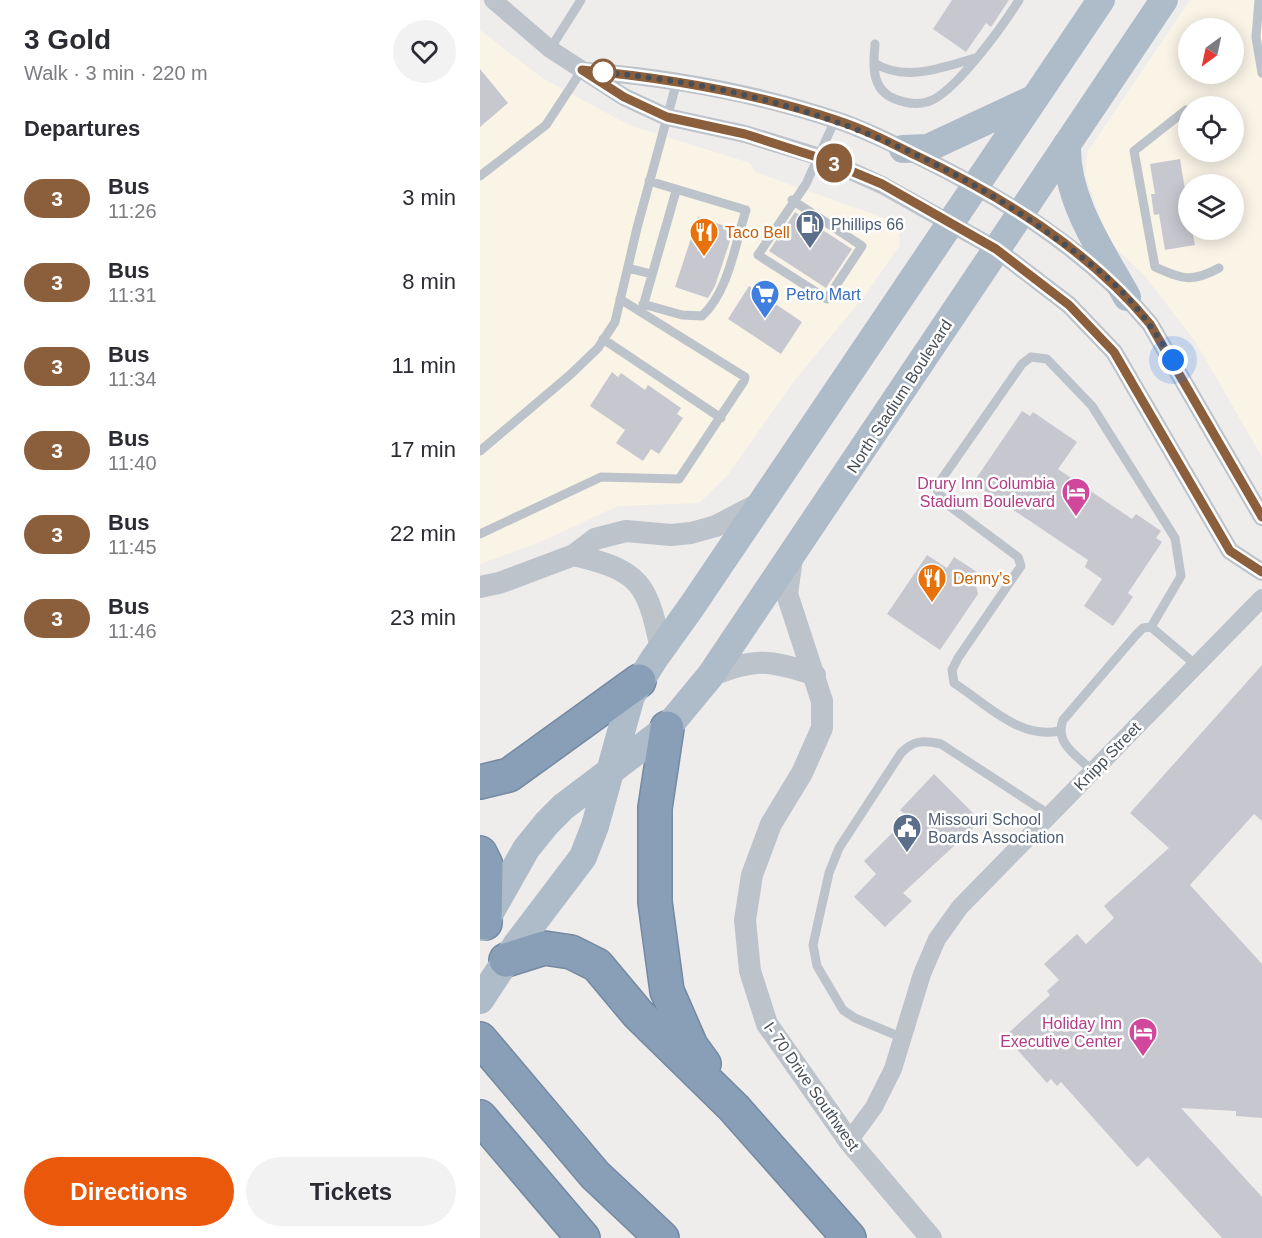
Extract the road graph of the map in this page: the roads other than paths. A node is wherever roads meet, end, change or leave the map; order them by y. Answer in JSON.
{"nodes":[{"id":1,"x":493,"y":0,"type":"edge"},
{"id":2,"x":581,"y":0,"type":"edge"},
{"id":3,"x":1019,"y":0,"type":"edge"},
{"id":4,"x":1101,"y":0,"type":"edge"},
{"id":5,"x":1164,"y":0,"type":"edge"},
{"id":6,"x":1259,"y":0,"type":"edge"},
{"id":7,"x":875,"y":44,"type":"dead end"},
{"id":8,"x":550,"y":49,"type":"junction"},
{"id":9,"x":977,"y":57,"type":"junction"},
{"id":10,"x":874,"y":63,"type":"junction"},
{"id":11,"x":582,"y":70,"type":"junction"},
{"id":12,"x":1262,"y":73,"type":"edge"},
{"id":13,"x":677,"y":81,"type":"junction"},
{"id":14,"x":1035,"y":98,"type":"junction"},
{"id":15,"x":1178,"y":116,"type":"edge"},
{"id":16,"x":667,"y":117,"type":"junction"},
{"id":17,"x":835,"y":120,"type":"junction"},
{"id":18,"x":1067,"y":144,"type":"junction"},
{"id":19,"x":903,"y":149,"type":"junction"},
{"id":20,"x":820,"y":158,"type":"junction"},
{"id":21,"x":480,"y":176,"type":"edge"},
{"id":22,"x":650,"y":181,"type":"junction"},
{"id":23,"x":976,"y":184,"type":"junction"},
{"id":24,"x":675,"y":191,"type":"junction"},
{"id":25,"x":792,"y":200,"type":"junction"},
{"id":26,"x":1020,"y":213,"type":"junction"},
{"id":27,"x":951,"y":221,"type":"junction"},
{"id":28,"x":996,"y":249,"type":"junction"},
{"id":29,"x":628,"y":268,"type":"junction"},
{"id":30,"x":1218,"y":268,"type":"dead end"},
{"id":31,"x":651,"y":274,"type":"junction"},
{"id":32,"x":1127,"y":297,"type":"junction"},
{"id":33,"x":620,"y":299,"type":"junction"},
{"id":34,"x":642,"y":308,"type":"junction"},
{"id":35,"x":603,"y":339,"type":"junction"},
{"id":36,"x":721,"y":418,"type":"junction"},
{"id":37,"x":480,"y":452,"type":"edge"},
{"id":38,"x":762,"y":502,"type":"junction"},
{"id":39,"x":1262,"y":517,"type":"edge"},
{"id":40,"x":480,"y":534,"type":"edge"},
{"id":41,"x":574,"y":555,"type":"junction"},
{"id":42,"x":792,"y":558,"type":"junction"},
{"id":43,"x":1262,"y":572,"type":"edge"},
{"id":44,"x":480,"y":587,"type":"edge"},
{"id":45,"x":1262,"y":598,"type":"edge"},
{"id":46,"x":1151,"y":627,"type":"junction"},
{"id":47,"x":660,"y":649,"type":"junction"},
{"id":48,"x":1196,"y":665,"type":"junction"},
{"id":49,"x":815,"y":675,"type":"junction"},
{"id":50,"x":710,"y":676,"type":"junction"},
{"id":51,"x":639,"y":681,"type":"junction"},
{"id":52,"x":667,"y":728,"type":"junction"},
{"id":53,"x":1059,"y":730,"type":"junction"},
{"id":54,"x":610,"y":771,"type":"junction"},
{"id":55,"x":1093,"y":771,"type":"junction"},
{"id":56,"x":480,"y":782,"type":"edge"},
{"id":57,"x":1050,"y":815,"type":"junction"},
{"id":58,"x":480,"y":853,"type":"edge"},
{"id":59,"x":482,"y":927,"type":"edge"},
{"id":60,"x":503,"y":966,"type":"junction"},
{"id":61,"x":480,"y":1000,"type":"edge"},
{"id":62,"x":903,"y":1038,"type":"junction"},
{"id":63,"x":480,"y":1039,"type":"edge"},
{"id":64,"x":734,"y":1108,"type":"junction"},
{"id":65,"x":480,"y":1117,"type":"edge"},
{"id":66,"x":849,"y":1142,"type":"junction"},
{"id":67,"x":583,"y":1238,"type":"edge"},
{"id":68,"x":662,"y":1238,"type":"edge"},
{"id":69,"x":849,"y":1238,"type":"edge"},
{"id":70,"x":931,"y":1238,"type":"edge"}],
"edges":[{"from":1,"to":8,"type":"street"},
{"from":2,"to":8,"type":"lane"},
{"from":3,"to":9,"type":"lane"},
{"from":4,"to":14,"type":"main road"},
{"from":5,"to":18,"type":"main road","name":"North Stadium Boulevard"},
{"from":6,"to":12,"type":"lane"},
{"from":7,"to":10,"type":"lane"},
{"from":8,"to":11,"type":"street"},
{"from":9,"to":10,"type":"lane"},
{"from":9,"to":10,"type":"lane"},
{"from":11,"to":13,"type":"street"},
{"from":11,"to":16,"type":"street"},
{"from":11,"to":21,"type":"lane"},
{"from":13,"to":16,"type":"lane"},
{"from":13,"to":17,"type":"street"},
{"from":14,"to":19,"type":"main road"},
{"from":14,"to":23,"type":"main road"},
{"from":15,"to":30,"type":"lane"},
{"from":16,"to":20,"type":"street"},
{"from":16,"to":22,"type":"lane"},
{"from":17,"to":19,"type":"street"},
{"from":17,"to":20,"type":"lane"},
{"from":18,"to":26,"type":"main road","name":"North Stadium Boulevard"},
{"from":18,"to":32,"type":"main road"},
{"from":19,"to":23,"type":"street"},
{"from":20,"to":25,"type":"lane"},
{"from":20,"to":27,"type":"street"},
{"from":22,"to":24,"type":"lane"},
{"from":22,"to":29,"type":"lane"},
{"from":23,"to":26,"type":"street"},
{"from":23,"to":27,"type":"main road"},
{"from":24,"to":31,"type":"lane"},
{"from":24,"to":34,"type":"lane"},
{"from":25,"to":25,"type":"lane"},
{"from":26,"to":28,"type":"main road","name":"North Stadium Boulevard"},
{"from":26,"to":32,"type":"street"},
{"from":27,"to":28,"type":"street"},
{"from":27,"to":38,"type":"main road"},
{"from":28,"to":42,"type":"main road","name":"North Stadium Boulevard"},
{"from":28,"to":43,"type":"street"},
{"from":29,"to":31,"type":"lane"},
{"from":29,"to":33,"type":"lane"},
{"from":31,"to":34,"type":"lane"},
{"from":32,"to":39,"type":"street"},
{"from":33,"to":34,"type":"lane"},
{"from":33,"to":35,"type":"lane"},
{"from":34,"to":36,"type":"lane"},
{"from":35,"to":36,"type":"lane"},
{"from":35,"to":37,"type":"lane"},
{"from":36,"to":40,"type":"lane"},
{"from":38,"to":41,"type":"street"},
{"from":38,"to":47,"type":"main road"},
{"from":41,"to":44,"type":"street"},
{"from":41,"to":47,"type":"street"},
{"from":42,"to":49,"type":"street","name":"I- 70 Drive Southwest"},
{"from":42,"to":50,"type":"main road","name":"North Stadium Boulevard"},
{"from":45,"to":48,"type":"street","name":"Knipp Street"},
{"from":46,"to":48,"type":"lane"},
{"from":46,"to":53,"type":"lane"},
{"from":46,"to":53,"type":"lane"},
{"from":47,"to":51,"type":"main road"},
{"from":48,"to":55,"type":"street","name":"Knipp Street"},
{"from":49,"to":50,"type":"street"},
{"from":49,"to":66,"type":"street","name":"I- 70 Drive Southwest"},
{"from":50,"to":52,"type":"main road","name":"North Stadium Boulevard"},
{"from":51,"to":54,"type":"main road"},
{"from":51,"to":56,"type":"highway"},
{"from":52,"to":54,"type":"main road","name":"North Stadium Boulevard"},
{"from":52,"to":64,"type":"highway"},
{"from":53,"to":55,"type":"lane"},
{"from":54,"to":59,"type":"main road","name":"North Stadium Boulevard"},
{"from":54,"to":60,"type":"main road"},
{"from":55,"to":57,"type":"street","name":"Knipp Street"},
{"from":57,"to":62,"type":"street","name":"Knipp Street"},
{"from":57,"to":62,"type":"lane"},
{"from":58,"to":59,"type":"highway"},
{"from":60,"to":61,"type":"main road"},
{"from":60,"to":64,"type":"highway"},
{"from":62,"to":66,"type":"street","name":"Knipp Street"},
{"from":63,"to":68,"type":"highway"},
{"from":64,"to":69,"type":"highway"},
{"from":65,"to":67,"type":"highway"},
{"from":66,"to":70,"type":"street","name":"I- 70 Drive Southwest"}]}
